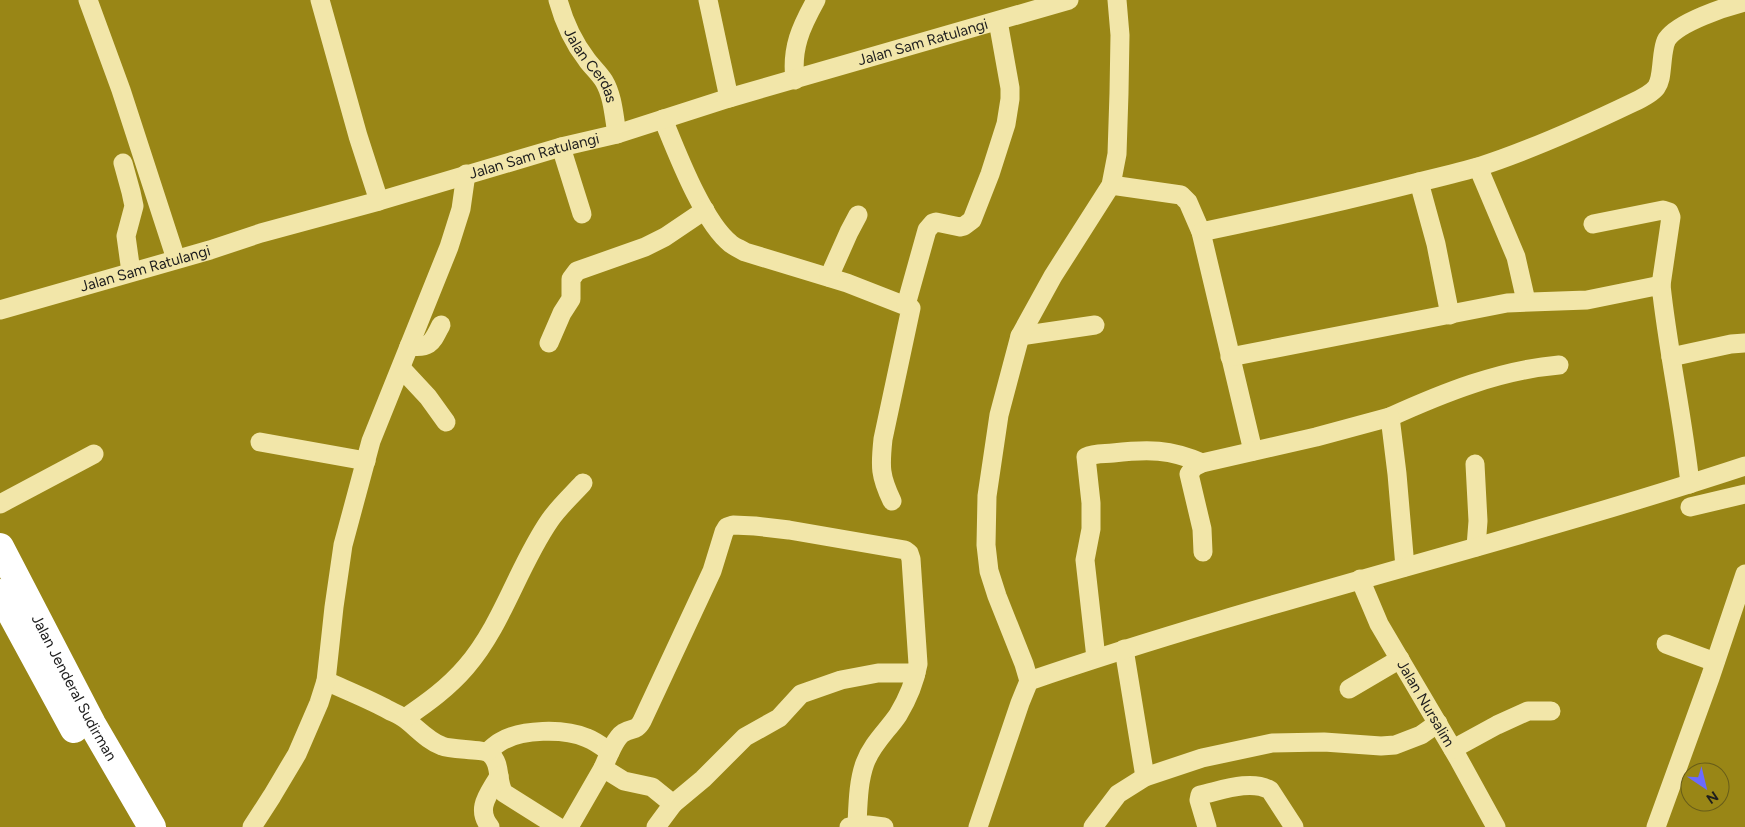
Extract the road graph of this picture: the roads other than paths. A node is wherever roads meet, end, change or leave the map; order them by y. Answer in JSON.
{"nodes":[{"id":1,"x":88,"y":0,"type":"edge"},
{"id":2,"x":320,"y":0,"type":"edge"},
{"id":3,"x":558,"y":0,"type":"edge"},
{"id":4,"x":708,"y":0,"type":"edge"},
{"id":5,"x":816,"y":0,"type":"edge"},
{"id":6,"x":1069,"y":0,"type":"edge"},
{"id":7,"x":1117,"y":0,"type":"edge"},
{"id":8,"x":1745,"y":2,"type":"edge"},
{"id":9,"x":998,"y":21,"type":"junction"},
{"id":10,"x":796,"y":80,"type":"junction"},
{"id":11,"x":729,"y":98,"type":"junction"},
{"id":12,"x":663,"y":119,"type":"junction"},
{"id":13,"x":617,"y":134,"type":"junction"},
{"id":14,"x":561,"y":146,"type":"junction"},
{"id":15,"x":123,"y":163,"type":"dead end"},
{"id":16,"x":1478,"y":167,"type":"junction"},
{"id":17,"x":466,"y":174,"type":"junction"},
{"id":18,"x":1419,"y":182,"type":"junction"},
{"id":19,"x":1111,"y":185,"type":"junction"},
{"id":20,"x":379,"y":201,"type":"junction"},
{"id":21,"x":705,"y":210,"type":"junction"},
{"id":22,"x":582,"y":214,"type":"dead end"},
{"id":23,"x":858,"y":215,"type":"dead end"},
{"id":24,"x":1594,"y":224,"type":"dead end"},
{"id":25,"x":1201,"y":232,"type":"junction"},
{"id":26,"x":176,"y":259,"type":"junction"},
{"id":27,"x":131,"y":272,"type":"junction"},
{"id":28,"x":838,"y":280,"type":"junction"},
{"id":29,"x":1661,"y":285,"type":"junction"},
{"id":30,"x":1526,"y":302,"type":"junction"},
{"id":31,"x":906,"y":306,"type":"junction"},
{"id":32,"x":0,"y":310,"type":"edge"},
{"id":33,"x":1450,"y":315,"type":"junction"},
{"id":34,"x":441,"y":325,"type":"dead end"},
{"id":35,"x":1095,"y":326,"type":"dead end"},
{"id":36,"x":1020,"y":336,"type":"junction"},
{"id":37,"x":548,"y":343,"type":"dead end"},
{"id":38,"x":1745,"y":343,"type":"edge"},
{"id":39,"x":409,"y":346,"type":"junction"},
{"id":40,"x":1230,"y":357,"type":"junction"},
{"id":41,"x":1671,"y":358,"type":"junction"},
{"id":42,"x":1559,"y":365,"type":"dead end"},
{"id":43,"x":400,"y":368,"type":"junction"},
{"id":44,"x":1390,"y":417,"type":"junction"},
{"id":45,"x":446,"y":422,"type":"dead end"},
{"id":46,"x":260,"y":442,"type":"dead end"},
{"id":47,"x":1253,"y":452,"type":"junction"},
{"id":48,"x":94,"y":454,"type":"dead end"},
{"id":49,"x":366,"y":460,"type":"junction"},
{"id":50,"x":1202,"y":463,"type":"junction"},
{"id":51,"x":1475,"y":464,"type":"dead end"},
{"id":52,"x":1745,"y":466,"type":"edge"},
{"id":53,"x":584,"y":483,"type":"dead end"},
{"id":54,"x":1690,"y":484,"type":"junction"},
{"id":55,"x":1745,"y":494,"type":"edge"},
{"id":56,"x":892,"y":501,"type":"dead end"},
{"id":57,"x":0,"y":504,"type":"edge"},
{"id":58,"x":1690,"y":507,"type":"dead end"},
{"id":59,"x":0,"y":547,"type":"edge"},
{"id":60,"x":1476,"y":547,"type":"junction"},
{"id":61,"x":1203,"y":552,"type":"dead end"},
{"id":62,"x":1405,"y":567,"type":"junction"},
{"id":63,"x":1745,"y":574,"type":"edge"},
{"id":64,"x":1360,"y":579,"type":"junction"},
{"id":65,"x":0,"y":593,"type":"edge"},
{"id":66,"x":1666,"y":644,"type":"dead end"},
{"id":67,"x":1124,"y":649,"type":"junction"},
{"id":68,"x":43,"y":652,"type":"junction"},
{"id":69,"x":1096,"y":658,"type":"junction"},
{"id":70,"x":1400,"y":659,"type":"junction"},
{"id":71,"x":1715,"y":662,"type":"junction"},
{"id":72,"x":916,"y":673,"type":"junction"},
{"id":73,"x":326,"y":681,"type":"junction"},
{"id":74,"x":1029,"y":681,"type":"junction"},
{"id":75,"x":1349,"y":689,"type":"dead end"},
{"id":76,"x":1551,"y":711,"type":"dead end"},
{"id":77,"x":404,"y":718,"type":"junction"},
{"id":78,"x":1438,"y":723,"type":"junction"},
{"id":79,"x":1453,"y":749,"type":"junction"},
{"id":80,"x":487,"y":752,"type":"junction"},
{"id":81,"x":607,"y":760,"type":"junction"},
{"id":82,"x":499,"y":776,"type":"junction"},
{"id":83,"x":1145,"y":777,"type":"junction"},
{"id":84,"x":672,"y":804,"type":"junction"},
{"id":85,"x":593,"y":806,"type":"dead end"},
{"id":86,"x":853,"y":826,"type":"edge"},
{"id":87,"x":132,"y":827,"type":"edge"},
{"id":88,"x":152,"y":827,"type":"edge"},
{"id":89,"x":252,"y":827,"type":"edge"},
{"id":90,"x":490,"y":827,"type":"edge"},
{"id":91,"x":558,"y":827,"type":"edge"},
{"id":92,"x":568,"y":827,"type":"edge"},
{"id":93,"x":580,"y":827,"type":"edge"},
{"id":94,"x":656,"y":827,"type":"edge"},
{"id":95,"x":884,"y":827,"type":"edge"},
{"id":96,"x":978,"y":827,"type":"edge"},
{"id":97,"x":1093,"y":827,"type":"edge"},
{"id":98,"x":1207,"y":827,"type":"edge"},
{"id":99,"x":1294,"y":827,"type":"edge"},
{"id":100,"x":1496,"y":827,"type":"edge"},
{"id":101,"x":1656,"y":827,"type":"edge"}],
"edges":[{"from":1,"to":26,"type":"street"},
{"from":2,"to":20,"type":"street"},
{"from":3,"to":13,"type":"street","name":"Jalan Cerdas"},
{"from":4,"to":11,"type":"street"},
{"from":5,"to":10,"type":"street"},
{"from":6,"to":9,"type":"street","name":"Jalan Sam Ratulangi"},
{"from":7,"to":19,"type":"street"},
{"from":8,"to":16,"type":"street"},
{"from":9,"to":10,"type":"street","name":"Jalan Sam Ratulangi"},
{"from":9,"to":31,"type":"street"},
{"from":10,"to":11,"type":"street","name":"Jalan Sam Ratulangi"},
{"from":11,"to":12,"type":"street","name":"Jalan Sam Ratulangi"},
{"from":12,"to":13,"type":"street","name":"Jalan Sam Ratulangi"},
{"from":12,"to":21,"type":"street"},
{"from":13,"to":14,"type":"street","name":"Jalan Sam Ratulangi"},
{"from":14,"to":17,"type":"street","name":"Jalan Sam Ratulangi"},
{"from":14,"to":22,"type":"street"},
{"from":15,"to":27,"type":"street"},
{"from":16,"to":18,"type":"street"},
{"from":16,"to":30,"type":"street"},
{"from":17,"to":20,"type":"street","name":"Jalan Sam Ratulangi"},
{"from":17,"to":39,"type":"street"},
{"from":18,"to":25,"type":"street"},
{"from":18,"to":33,"type":"street"},
{"from":19,"to":25,"type":"street"},
{"from":19,"to":36,"type":"street"},
{"from":20,"to":26,"type":"street","name":"Jalan Sam Ratulangi"},
{"from":21,"to":28,"type":"street"},
{"from":21,"to":37,"type":"street"},
{"from":23,"to":28,"type":"street"},
{"from":24,"to":29,"type":"street"},
{"from":25,"to":40,"type":"street"},
{"from":26,"to":27,"type":"street","name":"Jalan Sam Ratulangi"},
{"from":27,"to":32,"type":"street","name":"Jalan Sam Ratulangi"},
{"from":28,"to":31,"type":"street"},
{"from":29,"to":30,"type":"street"},
{"from":29,"to":41,"type":"street"},
{"from":30,"to":33,"type":"street"},
{"from":31,"to":56,"type":"street"},
{"from":33,"to":40,"type":"street"},
{"from":34,"to":39,"type":"street"},
{"from":35,"to":36,"type":"street"},
{"from":36,"to":74,"type":"street"},
{"from":38,"to":41,"type":"street"},
{"from":39,"to":43,"type":"street"},
{"from":40,"to":47,"type":"street"},
{"from":41,"to":54,"type":"street"},
{"from":42,"to":44,"type":"street"},
{"from":43,"to":45,"type":"street"},
{"from":43,"to":49,"type":"street"},
{"from":44,"to":47,"type":"street"},
{"from":44,"to":62,"type":"street"},
{"from":46,"to":49,"type":"street"},
{"from":47,"to":50,"type":"street"},
{"from":48,"to":57,"type":"street"},
{"from":49,"to":73,"type":"street"},
{"from":50,"to":61,"type":"street"},
{"from":50,"to":69,"type":"street"},
{"from":51,"to":60,"type":"street"},
{"from":52,"to":54,"type":"street"},
{"from":53,"to":77,"type":"street"},
{"from":54,"to":60,"type":"street"},
{"from":55,"to":58,"type":"street"},
{"from":59,"to":68,"type":"highway","name":"Jalan Jenderal Sudirman"},
{"from":60,"to":62,"type":"street"},
{"from":62,"to":64,"type":"street"},
{"from":63,"to":71,"type":"street"},
{"from":64,"to":67,"type":"street"},
{"from":64,"to":70,"type":"street","name":"Jalan Nursalim"},
{"from":65,"to":68,"type":"highway","name":"Jalan Jenderal Sudirman"},
{"from":66,"to":71,"type":"street"},
{"from":67,"to":69,"type":"street"},
{"from":67,"to":83,"type":"street"},
{"from":68,"to":87,"type":"highway","name":"Jalan Jenderal Sudirman"},
{"from":68,"to":88,"type":"highway","name":"Jalan Jenderal Sudirman"},
{"from":69,"to":74,"type":"street"},
{"from":70,"to":75,"type":"street"},
{"from":70,"to":78,"type":"street","name":"Jalan Nursalim"},
{"from":71,"to":101,"type":"street"},
{"from":72,"to":81,"type":"street"},
{"from":72,"to":84,"type":"street"},
{"from":72,"to":86,"type":"street"},
{"from":73,"to":77,"type":"street"},
{"from":73,"to":89,"type":"street"},
{"from":74,"to":96,"type":"street"},
{"from":76,"to":79,"type":"street"},
{"from":77,"to":80,"type":"street"},
{"from":78,"to":79,"type":"street","name":"Jalan Nursalim"},
{"from":78,"to":83,"type":"street"},
{"from":79,"to":100,"type":"street","name":"Jalan Nursalim"},
{"from":80,"to":81,"type":"street"},
{"from":80,"to":82,"type":"street"},
{"from":81,"to":84,"type":"street"},
{"from":81,"to":92,"type":"street"},
{"from":82,"to":90,"type":"street"},
{"from":82,"to":91,"type":"street"},
{"from":83,"to":97,"type":"street"},
{"from":84,"to":94,"type":"street"},
{"from":85,"to":93,"type":"street"},
{"from":86,"to":95,"type":"street"},
{"from":98,"to":99,"type":"street"}]}
